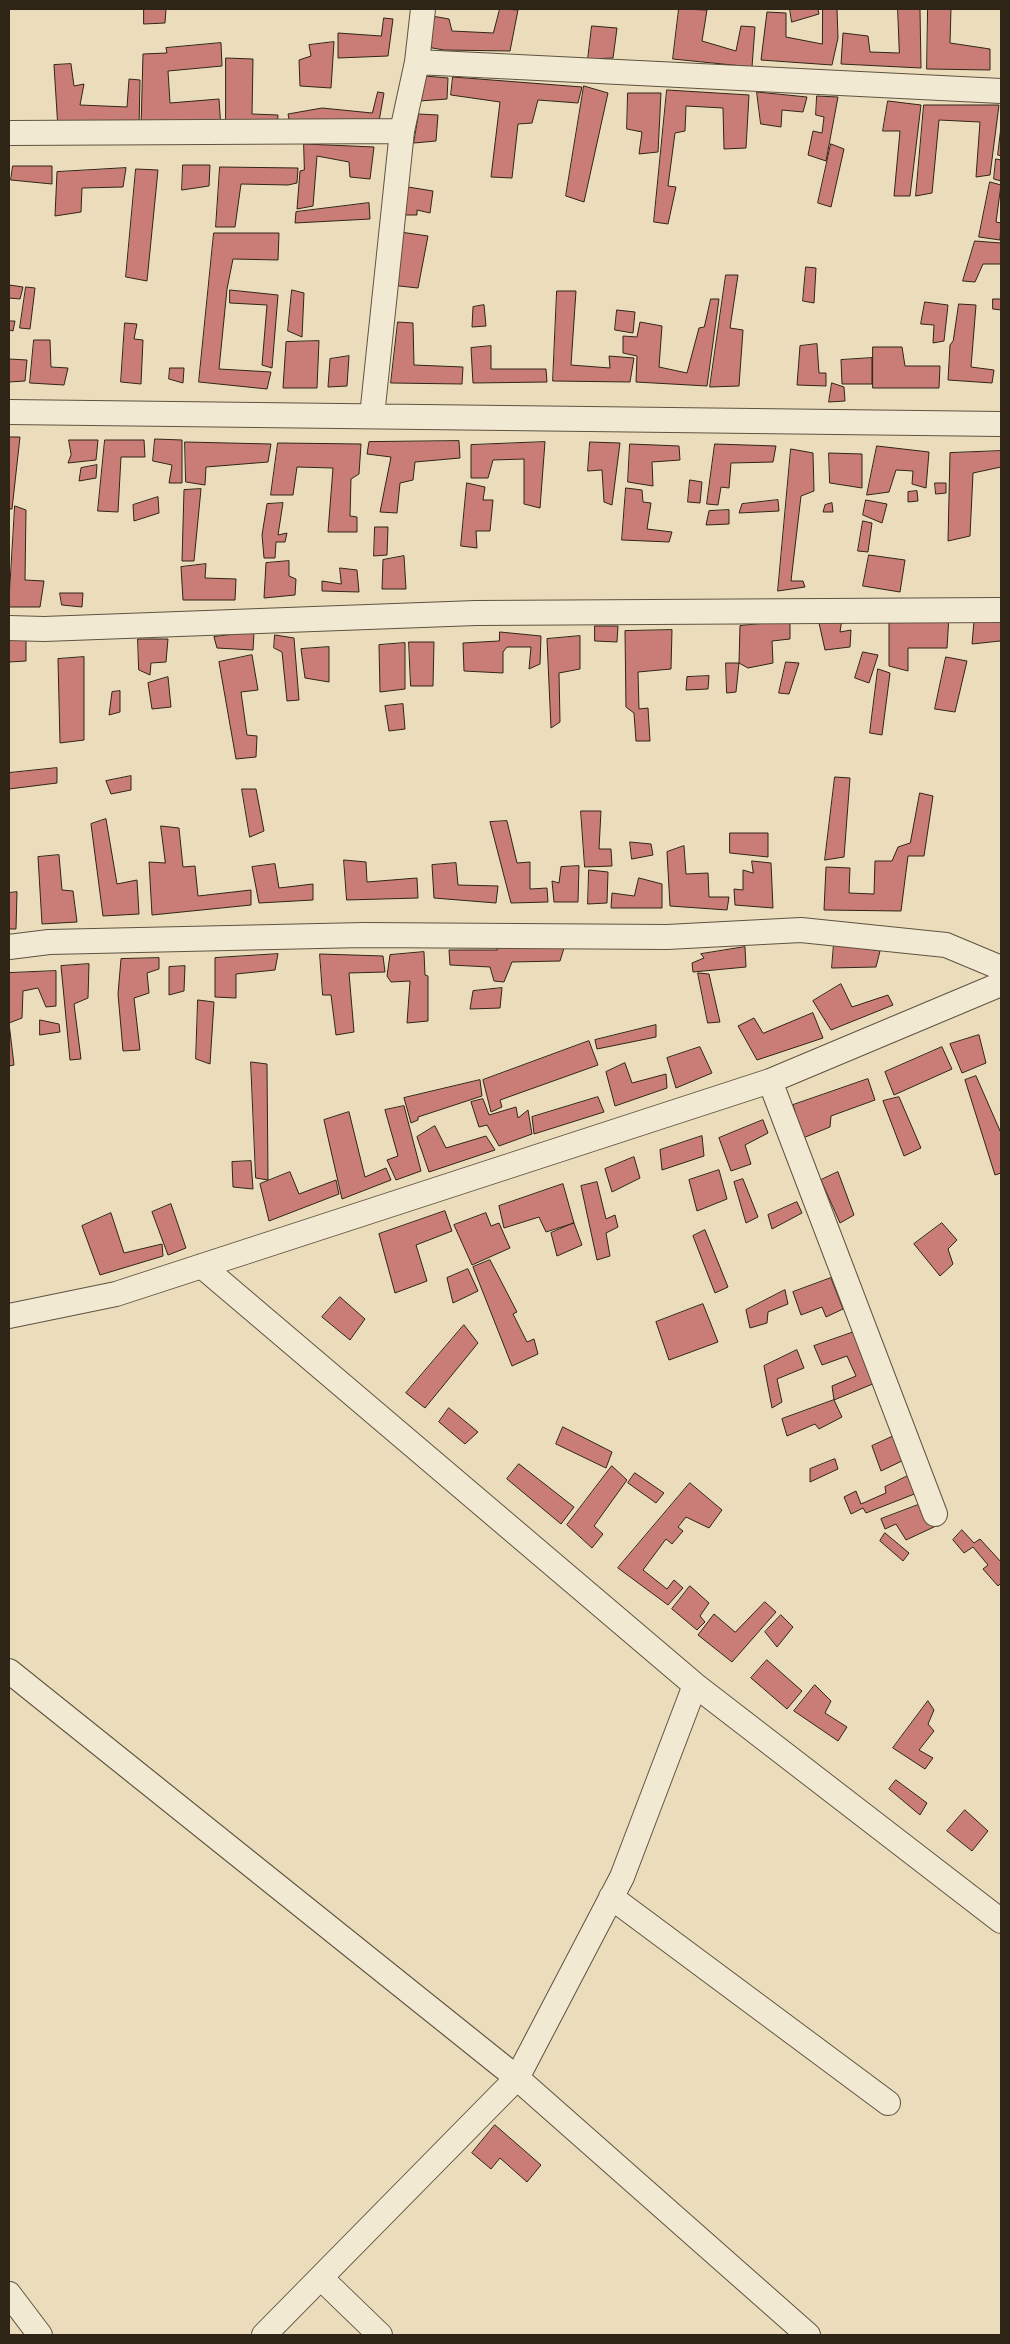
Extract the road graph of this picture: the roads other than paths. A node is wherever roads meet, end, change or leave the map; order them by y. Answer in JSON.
{"nodes":[{"id":1,"x":422,"y":9,"type":"edge"},
{"id":2,"x":417,"y":62,"type":"junction"},
{"id":3,"x":1001,"y":91,"type":"edge"},
{"id":4,"x":402,"y":131,"type":"junction"},
{"id":5,"x":9,"y":133,"type":"edge"},
{"id":6,"x":9,"y":412,"type":"edge"},
{"id":7,"x":372,"y":416,"type":"junction"},
{"id":8,"x":1001,"y":424,"type":"edge"},
{"id":9,"x":1001,"y":610,"type":"edge"},
{"id":10,"x":9,"y":628,"type":"edge"},
{"id":11,"x":9,"y":947,"type":"edge"},
{"id":12,"x":1001,"y":968,"type":"edge"},
{"id":13,"x":1001,"y":984,"type":"edge"},
{"id":14,"x":770,"y":1082,"type":"junction"},
{"id":15,"x":202,"y":1266,"type":"junction"},
{"id":16,"x":9,"y":1316,"type":"edge"},
{"id":17,"x":935,"y":1514,"type":"dead end"},
{"id":18,"x":9,"y":1671,"type":"edge"},
{"id":19,"x":695,"y":1685,"type":"junction"},
{"id":20,"x":611,"y":1897,"type":"junction"},
{"id":21,"x":1001,"y":1921,"type":"edge"},
{"id":22,"x":517,"y":2078,"type":"junction"},
{"id":23,"x":888,"y":2103,"type":"dead end"},
{"id":24,"x":321,"y":2278,"type":"junction"},
{"id":25,"x":9,"y":2294,"type":"edge"},
{"id":26,"x":40,"y":2335,"type":"edge"},
{"id":27,"x":264,"y":2335,"type":"edge"},
{"id":28,"x":380,"y":2335,"type":"edge"},
{"id":29,"x":808,"y":2335,"type":"edge"}],
"edges":[{"from":1,"to":2,"type":"street"},
{"from":2,"to":3,"type":"street"},
{"from":2,"to":4,"type":"street"},
{"from":4,"to":5,"type":"street"},
{"from":4,"to":7,"type":"street"},
{"from":6,"to":7,"type":"street"},
{"from":7,"to":8,"type":"street"},
{"from":9,"to":10,"type":"street"},
{"from":11,"to":12,"type":"street"},
{"from":13,"to":14,"type":"street"},
{"from":14,"to":15,"type":"street"},
{"from":14,"to":17,"type":"street"},
{"from":15,"to":16,"type":"street"},
{"from":15,"to":19,"type":"street"},
{"from":18,"to":22,"type":"street"},
{"from":19,"to":20,"type":"street"},
{"from":19,"to":21,"type":"street"},
{"from":20,"to":22,"type":"street"},
{"from":20,"to":23,"type":"street"},
{"from":22,"to":24,"type":"street"},
{"from":22,"to":29,"type":"street"},
{"from":24,"to":27,"type":"street"},
{"from":24,"to":28,"type":"street"},
{"from":25,"to":26,"type":"street"}]}
